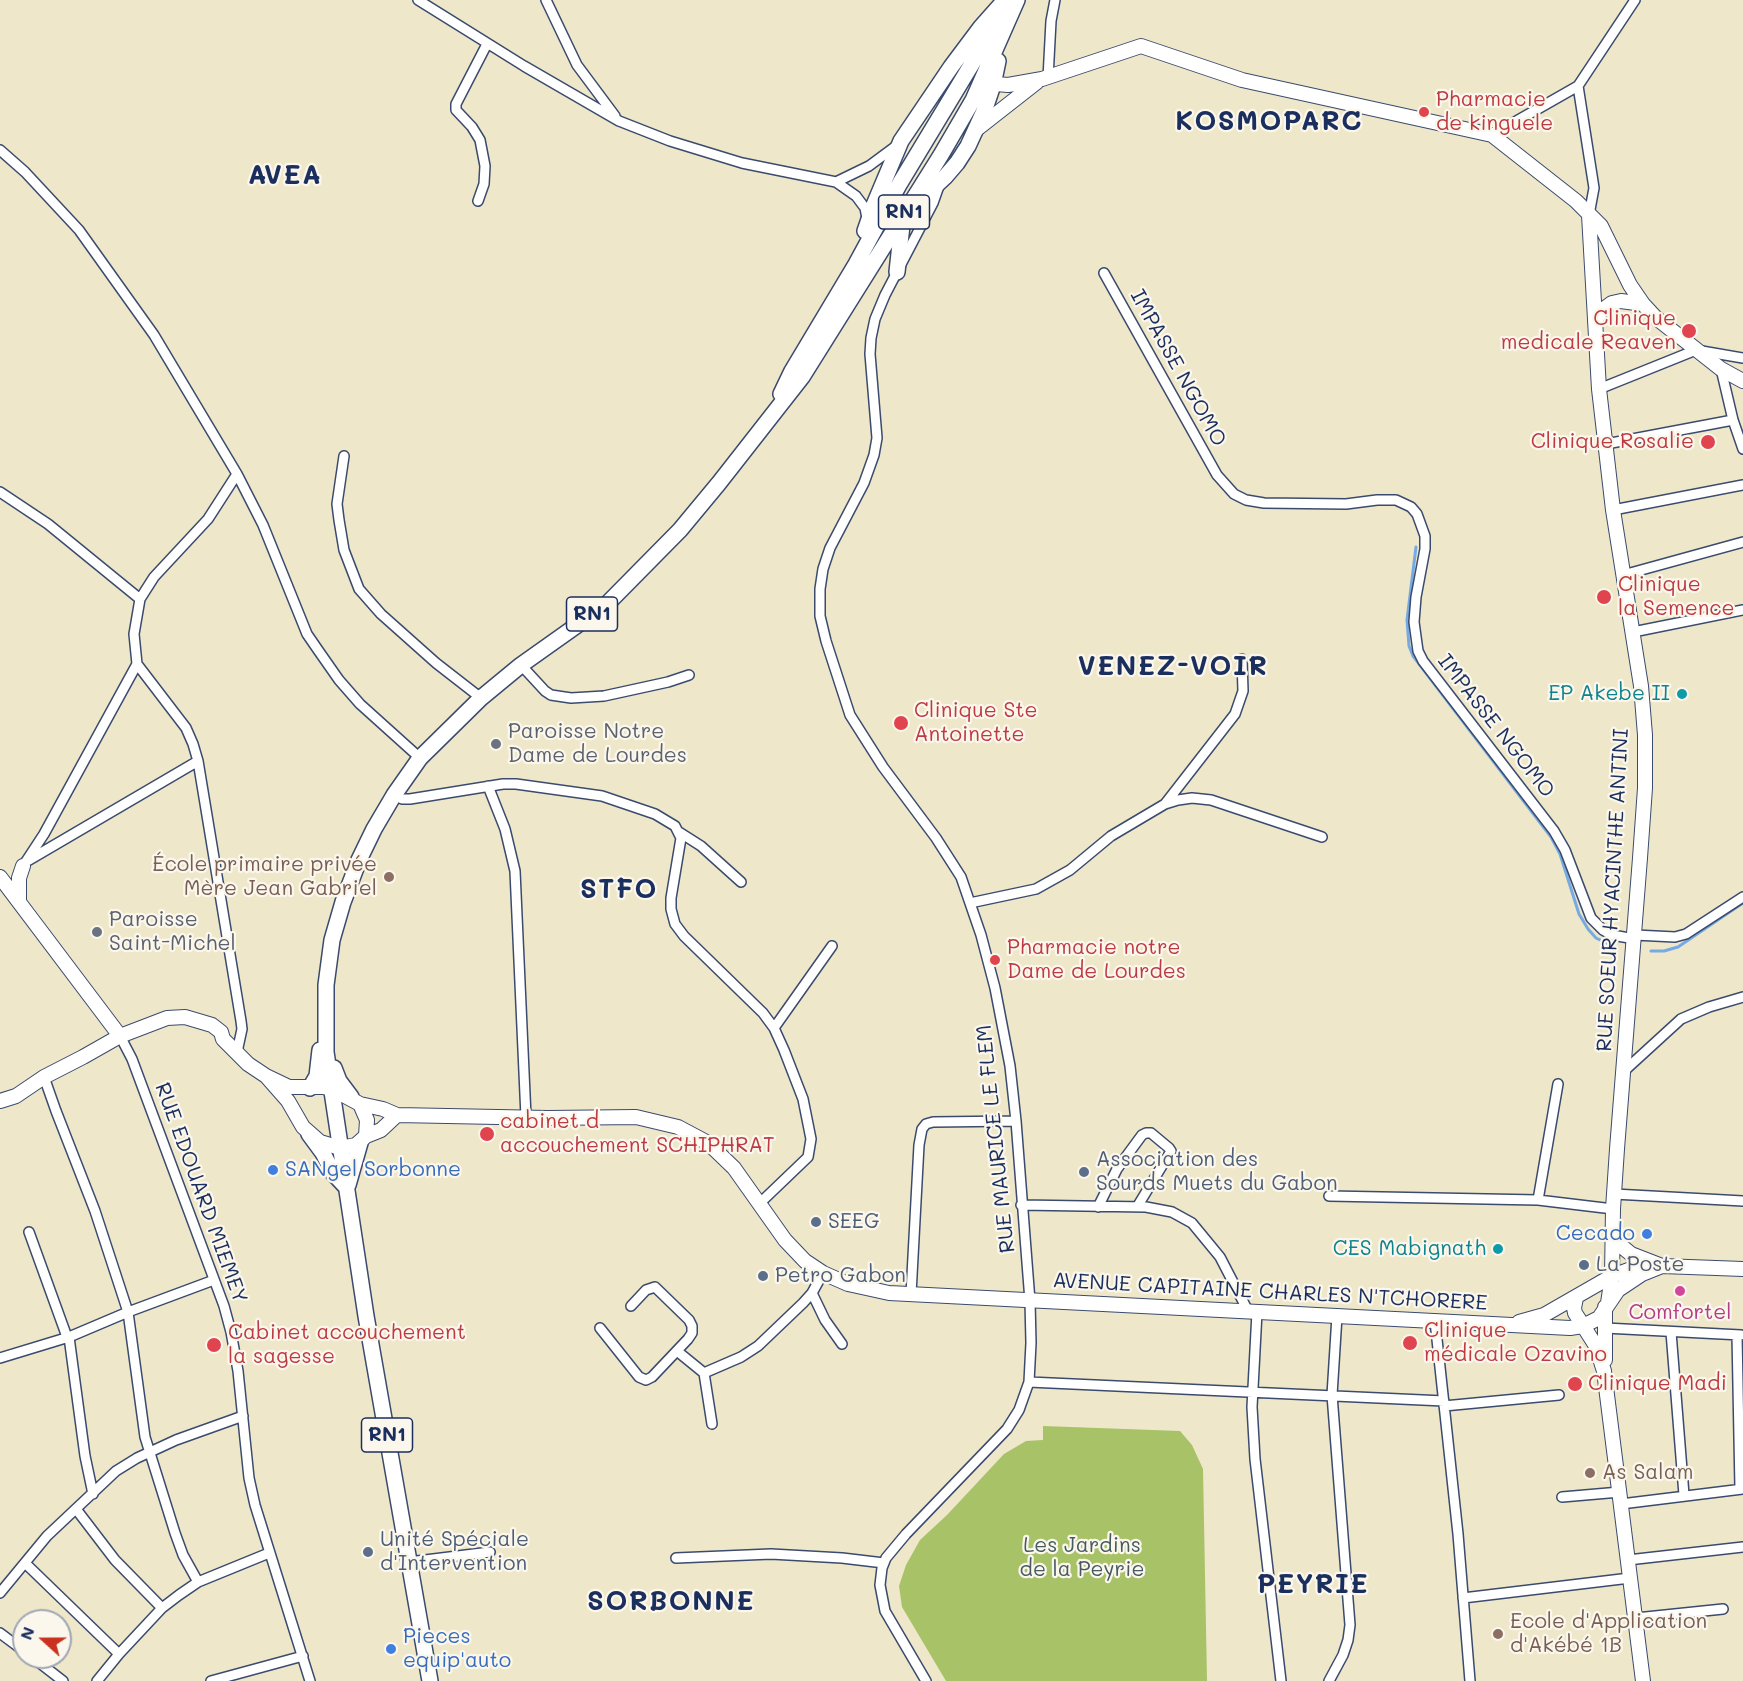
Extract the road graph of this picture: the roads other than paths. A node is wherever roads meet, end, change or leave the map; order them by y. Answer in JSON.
{"nodes":[{"id":1,"x":418,"y":0,"type":"edge"},
{"id":2,"x":546,"y":0,"type":"edge"},
{"id":3,"x":1007,"y":0,"type":"edge"},
{"id":4,"x":1017,"y":0,"type":"edge"},
{"id":5,"x":1055,"y":0,"type":"edge"},
{"id":6,"x":1635,"y":0,"type":"edge"},
{"id":7,"x":487,"y":44,"type":"junction"},
{"id":8,"x":943,"y":78,"type":"junction"},
{"id":9,"x":1045,"y":78,"type":"junction"},
{"id":10,"x":963,"y":79,"type":"junction"},
{"id":11,"x":987,"y":84,"type":"junction"},
{"id":12,"x":1578,"y":87,"type":"junction"},
{"id":13,"x":619,"y":121,"type":"junction"},
{"id":14,"x":975,"y":131,"type":"junction"},
{"id":15,"x":1492,"y":135,"type":"junction"},
{"id":16,"x":901,"y":141,"type":"junction"},
{"id":17,"x":0,"y":150,"type":"edge"},
{"id":18,"x":893,"y":157,"type":"junction"},
{"id":19,"x":941,"y":181,"type":"junction"},
{"id":20,"x":836,"y":182,"type":"junction"},
{"id":21,"x":900,"y":183,"type":"junction"},
{"id":22,"x":478,"y":201,"type":"dead end"},
{"id":23,"x":906,"y":205,"type":"junction"},
{"id":24,"x":1589,"y":215,"type":"junction"},
{"id":25,"x":868,"y":222,"type":"junction"},
{"id":26,"x":856,"y":264,"type":"junction"},
{"id":27,"x":897,"y":272,"type":"junction"},
{"id":28,"x":1104,"y":273,"type":"dead end"},
{"id":29,"x":1643,"y":304,"type":"junction"},
{"id":30,"x":1595,"y":321,"type":"junction"},
{"id":31,"x":1696,"y":350,"type":"junction"},
{"id":32,"x":1743,"y":358,"type":"edge"},
{"id":33,"x":1721,"y":369,"type":"junction"},
{"id":34,"x":1743,"y":381,"type":"edge"},
{"id":35,"x":1599,"y":389,"type":"junction"},
{"id":36,"x":772,"y":414,"type":"junction"},
{"id":37,"x":1733,"y":420,"type":"junction"},
{"id":38,"x":1606,"y":444,"type":"junction"},
{"id":39,"x":1743,"y":448,"type":"edge"},
{"id":40,"x":344,"y":456,"type":"dead end"},
{"id":41,"x":237,"y":474,"type":"junction"},
{"id":42,"x":1743,"y":485,"type":"edge"},
{"id":43,"x":0,"y":492,"type":"edge"},
{"id":44,"x":1612,"y":510,"type":"junction"},
{"id":45,"x":1743,"y":542,"type":"edge"},
{"id":46,"x":1623,"y":575,"type":"junction"},
{"id":47,"x":140,"y":599,"type":"junction"},
{"id":48,"x":1743,"y":610,"type":"edge"},
{"id":49,"x":1633,"y":632,"type":"junction"},
{"id":50,"x":1242,"y":659,"type":"dead end"},
{"id":51,"x":137,"y":664,"type":"junction"},
{"id":52,"x":521,"y":665,"type":"junction"},
{"id":53,"x":689,"y":675,"type":"dead end"},
{"id":54,"x":481,"y":698,"type":"junction"},
{"id":55,"x":420,"y":758,"type":"junction"},
{"id":56,"x":198,"y":761,"type":"junction"},
{"id":57,"x":488,"y":786,"type":"junction"},
{"id":58,"x":394,"y":795,"type":"junction"},
{"id":59,"x":1165,"y":804,"type":"junction"},
{"id":60,"x":679,"y":832,"type":"junction"},
{"id":61,"x":1322,"y":837,"type":"dead end"},
{"id":62,"x":25,"y":864,"type":"junction"},
{"id":63,"x":0,"y":875,"type":"edge"},
{"id":64,"x":741,"y":882,"type":"dead end"},
{"id":65,"x":1743,"y":897,"type":"edge"},
{"id":66,"x":19,"y":901,"type":"junction"},
{"id":67,"x":970,"y":903,"type":"junction"},
{"id":68,"x":1635,"y":937,"type":"junction"},
{"id":69,"x":832,"y":946,"type":"dead end"},
{"id":70,"x":1743,"y":997,"type":"edge"},
{"id":71,"x":325,"y":1018,"type":"junction"},
{"id":72,"x":774,"y":1028,"type":"junction"},
{"id":73,"x":120,"y":1036,"type":"junction"},
{"id":74,"x":237,"y":1052,"type":"junction"},
{"id":75,"x":1623,"y":1072,"type":"junction"},
{"id":76,"x":266,"y":1076,"type":"junction"},
{"id":77,"x":44,"y":1077,"type":"junction"},
{"id":78,"x":1558,"y":1084,"type":"dead end"},
{"id":79,"x":306,"y":1088,"type":"junction"},
{"id":80,"x":332,"y":1089,"type":"junction"},
{"id":81,"x":0,"y":1101,"type":"edge"},
{"id":82,"x":355,"y":1101,"type":"junction"},
{"id":83,"x":397,"y":1115,"type":"junction"},
{"id":84,"x":526,"y":1117,"type":"junction"},
{"id":85,"x":298,"y":1119,"type":"junction"},
{"id":86,"x":1016,"y":1121,"type":"junction"},
{"id":87,"x":309,"y":1134,"type":"junction"},
{"id":88,"x":363,"y":1139,"type":"junction"},
{"id":89,"x":340,"y":1148,"type":"junction"},
{"id":90,"x":347,"y":1188,"type":"junction"},
{"id":91,"x":1614,"y":1194,"type":"junction"},
{"id":92,"x":1329,"y":1196,"type":"dead end"},
{"id":93,"x":1538,"y":1200,"type":"junction"},
{"id":94,"x":1743,"y":1201,"type":"edge"},
{"id":95,"x":760,"y":1203,"type":"junction"},
{"id":96,"x":1021,"y":1205,"type":"junction"},
{"id":97,"x":1098,"y":1207,"type":"junction"},
{"id":98,"x":1137,"y":1207,"type":"junction"},
{"id":99,"x":1613,"y":1209,"type":"junction"},
{"id":100,"x":29,"y":1232,"type":"dead end"},
{"id":101,"x":1612,"y":1241,"type":"junction"},
{"id":102,"x":1656,"y":1264,"type":"junction"},
{"id":103,"x":1743,"y":1269,"type":"edge"},
{"id":104,"x":823,"y":1273,"type":"junction"},
{"id":105,"x":1612,"y":1276,"type":"junction"},
{"id":106,"x":214,"y":1280,"type":"junction"},
{"id":107,"x":1584,"y":1292,"type":"junction"},
{"id":108,"x":812,"y":1293,"type":"junction"},
{"id":109,"x":911,"y":1294,"type":"junction"},
{"id":110,"x":1030,"y":1301,"type":"junction"},
{"id":111,"x":631,"y":1306,"type":"dead end"},
{"id":112,"x":128,"y":1312,"type":"junction"},
{"id":113,"x":1252,"y":1312,"type":"junction"},
{"id":114,"x":1336,"y":1316,"type":"junction"},
{"id":115,"x":1435,"y":1321,"type":"junction"},
{"id":116,"x":1592,"y":1321,"type":"junction"},
{"id":117,"x":1508,"y":1324,"type":"junction"},
{"id":118,"x":600,"y":1328,"type":"dead end"},
{"id":119,"x":1671,"y":1332,"type":"junction"},
{"id":120,"x":1740,"y":1335,"type":"edge"},
{"id":121,"x":68,"y":1337,"type":"junction"},
{"id":122,"x":842,"y":1344,"type":"dead end"},
{"id":123,"x":677,"y":1351,"type":"junction"},
{"id":124,"x":0,"y":1358,"type":"edge"},
{"id":125,"x":705,"y":1373,"type":"junction"},
{"id":126,"x":1029,"y":1382,"type":"junction"},
{"id":127,"x":1253,"y":1393,"type":"junction"},
{"id":128,"x":1332,"y":1395,"type":"junction"},
{"id":129,"x":1559,"y":1395,"type":"dead end"},
{"id":130,"x":1444,"y":1403,"type":"junction"},
{"id":131,"x":243,"y":1416,"type":"junction"},
{"id":132,"x":712,"y":1424,"type":"dead end"},
{"id":133,"x":150,"y":1452,"type":"junction"},
{"id":134,"x":1741,"y":1489,"type":"edge"},
{"id":135,"x":93,"y":1494,"type":"junction"},
{"id":136,"x":1684,"y":1495,"type":"junction"},
{"id":137,"x":1562,"y":1497,"type":"dead end"},
{"id":138,"x":1621,"y":1498,"type":"junction"},
{"id":139,"x":76,"y":1509,"type":"junction"},
{"id":140,"x":1743,"y":1547,"type":"edge"},
{"id":141,"x":490,"y":1552,"type":"dead end"},
{"id":142,"x":269,"y":1553,"type":"junction"},
{"id":143,"x":676,"y":1558,"type":"dead end"},
{"id":144,"x":1628,"y":1560,"type":"junction"},
{"id":145,"x":409,"y":1562,"type":"junction"},
{"id":146,"x":25,"y":1563,"type":"junction"},
{"id":147,"x":884,"y":1563,"type":"junction"},
{"id":148,"x":1630,"y":1578,"type":"junction"},
{"id":149,"x":198,"y":1582,"type":"junction"},
{"id":150,"x":0,"y":1593,"type":"edge"},
{"id":151,"x":1464,"y":1602,"type":"junction"},
{"id":152,"x":162,"y":1608,"type":"junction"},
{"id":153,"x":1722,"y":1609,"type":"dead end"},
{"id":154,"x":1636,"y":1618,"type":"junction"},
{"id":155,"x":119,"y":1654,"type":"junction"},
{"id":156,"x":303,"y":1656,"type":"junction"},
{"id":157,"x":48,"y":1669,"type":"edge"},
{"id":158,"x":924,"y":1678,"type":"edge"},
{"id":159,"x":63,"y":1681,"type":"edge"},
{"id":160,"x":97,"y":1681,"type":"edge"},
{"id":161,"x":211,"y":1681,"type":"edge"},
{"id":162,"x":310,"y":1681,"type":"edge"},
{"id":163,"x":430,"y":1681,"type":"edge"},
{"id":164,"x":912,"y":1681,"type":"edge"},
{"id":165,"x":1281,"y":1681,"type":"edge"},
{"id":166,"x":1329,"y":1681,"type":"edge"},
{"id":167,"x":1470,"y":1681,"type":"edge"},
{"id":168,"x":1643,"y":1681,"type":"edge"}],
"edges":[{"from":1,"to":7,"type":"street"},
{"from":2,"to":13,"type":"street"},
{"from":3,"to":8,"type":"main road"},
{"from":3,"to":10,"type":"main road","number":"RN1"},
{"from":4,"to":11,"type":"main road","number":"RN1"},
{"from":5,"to":9,"type":"street"},
{"from":6,"to":12,"type":"street"},
{"from":7,"to":13,"type":"street"},
{"from":7,"to":22,"type":"street"},
{"from":8,"to":10,"type":"main road"},
{"from":8,"to":16,"type":"main road"},
{"from":9,"to":11,"type":"main road"},
{"from":9,"to":14,"type":"main road"},
{"from":9,"to":15,"type":"main road"},
{"from":10,"to":11,"type":"main road"},
{"from":10,"to":21,"type":"main road","number":"RN1"},
{"from":11,"to":14,"type":"main road"},
{"from":11,"to":23,"type":"main road","number":"RN1"},
{"from":12,"to":15,"type":"street"},
{"from":12,"to":24,"type":"street"},
{"from":13,"to":20,"type":"street"},
{"from":14,"to":19,"type":"main road"},
{"from":15,"to":24,"type":"main road"},
{"from":16,"to":18,"type":"main road"},
{"from":16,"to":20,"type":"street"},
{"from":17,"to":41,"type":"street"},
{"from":18,"to":21,"type":"main road"},
{"from":18,"to":25,"type":"main road"},
{"from":19,"to":23,"type":"main road"},
{"from":19,"to":27,"type":"street","name":"RUE MAURICE LE FLEM"},
{"from":20,"to":25,"type":"street"},
{"from":21,"to":23,"type":"main road"},
{"from":21,"to":26,"type":"main road","number":"RN1"},
{"from":23,"to":27,"type":"main road"},
{"from":23,"to":36,"type":"main road","number":"RN1"},
{"from":24,"to":29,"type":"main road"},
{"from":24,"to":30,"type":"main road","name":"RUE SOEUR HYACINTHE ANTINI"},
{"from":25,"to":26,"type":"main road"},
{"from":26,"to":36,"type":"main road","number":"RN1"},
{"from":27,"to":67,"type":"street","name":"RUE MAURICE LE FLEM"},
{"from":28,"to":68,"type":"street","name":"IMPASSE NGOMO"},
{"from":29,"to":30,"type":"main road"},
{"from":29,"to":31,"type":"main road"},
{"from":30,"to":35,"type":"main road","name":"RUE SOEUR HYACINTHE ANTINI"},
{"from":31,"to":32,"type":"street"},
{"from":31,"to":33,"type":"main road"},
{"from":31,"to":35,"type":"street"},
{"from":33,"to":34,"type":"main road"},
{"from":33,"to":37,"type":"street"},
{"from":35,"to":38,"type":"main road","name":"RUE SOEUR HYACINTHE ANTINI"},
{"from":36,"to":52,"type":"main road","number":"RN1"},
{"from":37,"to":38,"type":"street"},
{"from":37,"to":39,"type":"street"},
{"from":38,"to":44,"type":"main road","name":"RUE SOEUR HYACINTHE ANTINI"},
{"from":40,"to":54,"type":"street"},
{"from":41,"to":47,"type":"street"},
{"from":41,"to":55,"type":"street"},
{"from":42,"to":44,"type":"street"},
{"from":43,"to":47,"type":"street"},
{"from":44,"to":46,"type":"main road","name":"RUE SOEUR HYACINTHE ANTINI"},
{"from":45,"to":46,"type":"street"},
{"from":46,"to":49,"type":"main road","name":"RUE SOEUR HYACINTHE ANTINI"},
{"from":47,"to":51,"type":"street"},
{"from":48,"to":49,"type":"street"},
{"from":49,"to":68,"type":"main road","name":"RUE SOEUR HYACINTHE ANTINI"},
{"from":50,"to":59,"type":"street"},
{"from":51,"to":56,"type":"street"},
{"from":51,"to":62,"type":"street"},
{"from":52,"to":53,"type":"street"},
{"from":52,"to":54,"type":"main road","number":"RN1"},
{"from":54,"to":55,"type":"main road","number":"RN1"},
{"from":55,"to":58,"type":"main road","number":"RN1"},
{"from":56,"to":62,"type":"street"},
{"from":56,"to":74,"type":"street"},
{"from":57,"to":58,"type":"street"},
{"from":57,"to":60,"type":"street"},
{"from":57,"to":84,"type":"street"},
{"from":58,"to":71,"type":"main road","number":"RN1"},
{"from":59,"to":61,"type":"street"},
{"from":59,"to":67,"type":"street"},
{"from":60,"to":64,"type":"street"},
{"from":60,"to":72,"type":"street"},
{"from":62,"to":63,"type":"main road"},
{"from":62,"to":66,"type":"main road"},
{"from":63,"to":66,"type":"main road"},
{"from":65,"to":68,"type":"street","name":"IMPASSE NGOMO"},
{"from":66,"to":73,"type":"main road"},
{"from":67,"to":86,"type":"street","name":"RUE MAURICE LE FLEM"},
{"from":68,"to":75,"type":"main road","name":"RUE SOEUR HYACINTHE ANTINI"},
{"from":69,"to":72,"type":"street"},
{"from":70,"to":75,"type":"street"},
{"from":71,"to":79,"type":"main road"},
{"from":71,"to":80,"type":"main road","number":"RN1"},
{"from":71,"to":82,"type":"main road"},
{"from":72,"to":95,"type":"street"},
{"from":73,"to":74,"type":"main road"},
{"from":73,"to":77,"type":"main road"},
{"from":73,"to":106,"type":"street","name":"RUE EDOUARD MIEMEY"},
{"from":74,"to":76,"type":"main road"},
{"from":75,"to":91,"type":"main road","name":"RUE SOEUR HYACINTHE ANTINI"},
{"from":76,"to":79,"type":"main road"},
{"from":76,"to":85,"type":"main road"},
{"from":77,"to":81,"type":"main road"},
{"from":77,"to":112,"type":"street"},
{"from":78,"to":93,"type":"street"},
{"from":79,"to":80,"type":"main road"},
{"from":79,"to":85,"type":"main road"},
{"from":80,"to":82,"type":"main road","name":"AVENUE CAPITAINE CHARLES N'TCHORERE"},
{"from":80,"to":89,"type":"main road","number":"RN1"},
{"from":82,"to":83,"type":"main road","name":"AVENUE CAPITAINE CHARLES N'TCHORERE"},
{"from":82,"to":88,"type":"main road"},
{"from":83,"to":84,"type":"main road","name":"AVENUE CAPITAINE CHARLES N'TCHORERE"},
{"from":83,"to":88,"type":"main road"},
{"from":84,"to":95,"type":"main road","name":"AVENUE CAPITAINE CHARLES N'TCHORERE"},
{"from":85,"to":87,"type":"main road"},
{"from":86,"to":96,"type":"street","name":"RUE MAURICE LE FLEM"},
{"from":86,"to":109,"type":"street"},
{"from":87,"to":89,"type":"main road"},
{"from":87,"to":90,"type":"main road"},
{"from":88,"to":89,"type":"main road"},
{"from":88,"to":90,"type":"main road"},
{"from":89,"to":90,"type":"main road","number":"RN1"},
{"from":90,"to":145,"type":"main road","number":"RN1"},
{"from":91,"to":94,"type":"street"},
{"from":91,"to":99,"type":"main road","name":"RUE SOEUR HYACINTHE ANTINI"},
{"from":92,"to":93,"type":"street"},
{"from":93,"to":99,"type":"street"},
{"from":95,"to":104,"type":"main road","name":"AVENUE CAPITAINE CHARLES N'TCHORERE"},
{"from":96,"to":97,"type":"street"},
{"from":96,"to":110,"type":"street","name":"RUE MAURICE LE FLEM"},
{"from":97,"to":98,"type":"street"},
{"from":97,"to":98,"type":"street"},
{"from":98,"to":113,"type":"street"},
{"from":99,"to":101,"type":"main road","name":"RUE SOEUR HYACINTHE ANTINI"},
{"from":100,"to":121,"type":"street"},
{"from":101,"to":102,"type":"main road"},
{"from":101,"to":105,"type":"main road","name":"RUE SOEUR HYACINTHE ANTINI"},
{"from":101,"to":107,"type":"main road"},
{"from":102,"to":103,"type":"main road"},
{"from":102,"to":105,"type":"main road"},
{"from":102,"to":116,"type":"main road"},
{"from":104,"to":108,"type":"street"},
{"from":104,"to":109,"type":"main road","name":"AVENUE CAPITAINE CHARLES N'TCHORERE"},
{"from":105,"to":107,"type":"main road"},
{"from":105,"to":116,"type":"main road","name":"RUE SOEUR HYACINTHE ANTINI"},
{"from":106,"to":112,"type":"street"},
{"from":106,"to":131,"type":"street","name":"RUE EDOUARD MIEMEY"},
{"from":107,"to":116,"type":"main road"},
{"from":107,"to":116,"type":"main road"},
{"from":107,"to":117,"type":"main road"},
{"from":108,"to":122,"type":"street"},
{"from":108,"to":125,"type":"street"},
{"from":109,"to":110,"type":"main road","name":"AVENUE CAPITAINE CHARLES N'TCHORERE"},
{"from":110,"to":113,"type":"main road","name":"AVENUE CAPITAINE CHARLES N'TCHORERE"},
{"from":110,"to":126,"type":"street","name":"RUE MAURICE LE FLEM"},
{"from":111,"to":123,"type":"street"},
{"from":112,"to":121,"type":"street"},
{"from":112,"to":133,"type":"street"},
{"from":113,"to":114,"type":"main road","name":"AVENUE CAPITAINE CHARLES N'TCHORERE"},
{"from":113,"to":127,"type":"street"},
{"from":114,"to":115,"type":"main road","name":"AVENUE CAPITAINE CHARLES N'TCHORERE"},
{"from":114,"to":128,"type":"street"},
{"from":115,"to":117,"type":"main road","name":"AVENUE CAPITAINE CHARLES N'TCHORERE"},
{"from":115,"to":130,"type":"street"},
{"from":116,"to":117,"type":"main road"},
{"from":116,"to":119,"type":"street"},
{"from":116,"to":138,"type":"main road"},
{"from":118,"to":123,"type":"street"},
{"from":119,"to":120,"type":"street"},
{"from":119,"to":136,"type":"street"},
{"from":120,"to":134,"type":"street"},
{"from":121,"to":124,"type":"street"},
{"from":121,"to":135,"type":"street"},
{"from":123,"to":125,"type":"street"},
{"from":125,"to":132,"type":"street"},
{"from":126,"to":127,"type":"street"},
{"from":126,"to":147,"type":"street","name":"RUE MAURICE LE FLEM"},
{"from":127,"to":128,"type":"street"},
{"from":127,"to":165,"type":"street"},
{"from":128,"to":130,"type":"street"},
{"from":128,"to":166,"type":"street"},
{"from":129,"to":130,"type":"street"},
{"from":130,"to":151,"type":"street"},
{"from":131,"to":133,"type":"street"},
{"from":131,"to":142,"type":"street","name":"RUE EDOUARD MIEMEY"},
{"from":133,"to":135,"type":"street"},
{"from":133,"to":149,"type":"street"},
{"from":134,"to":136,"type":"street"},
{"from":135,"to":139,"type":"street"},
{"from":136,"to":138,"type":"street"},
{"from":137,"to":138,"type":"street"},
{"from":138,"to":144,"type":"main road"},
{"from":139,"to":146,"type":"street"},
{"from":139,"to":152,"type":"street"},
{"from":140,"to":144,"type":"street"},
{"from":141,"to":145,"type":"street"},
{"from":142,"to":149,"type":"street"},
{"from":142,"to":156,"type":"street","name":"RUE EDOUARD MIEMEY"},
{"from":143,"to":147,"type":"street"},
{"from":144,"to":148,"type":"main road"},
{"from":145,"to":163,"type":"main road","number":"RN1"},
{"from":146,"to":150,"type":"street"},
{"from":146,"to":155,"type":"street"},
{"from":147,"to":158,"type":"street"},
{"from":148,"to":151,"type":"street"},
{"from":148,"to":154,"type":"main road"},
{"from":149,"to":152,"type":"street"},
{"from":151,"to":167,"type":"street"},
{"from":152,"to":155,"type":"street"},
{"from":153,"to":154,"type":"street"},
{"from":154,"to":168,"type":"main road"},
{"from":155,"to":160,"type":"street"},
{"from":156,"to":161,"type":"street"},
{"from":156,"to":162,"type":"street","name":"RUE EDOUARD MIEMEY"},
{"from":157,"to":159,"type":"street"},
{"from":158,"to":164,"type":"street"}]}
